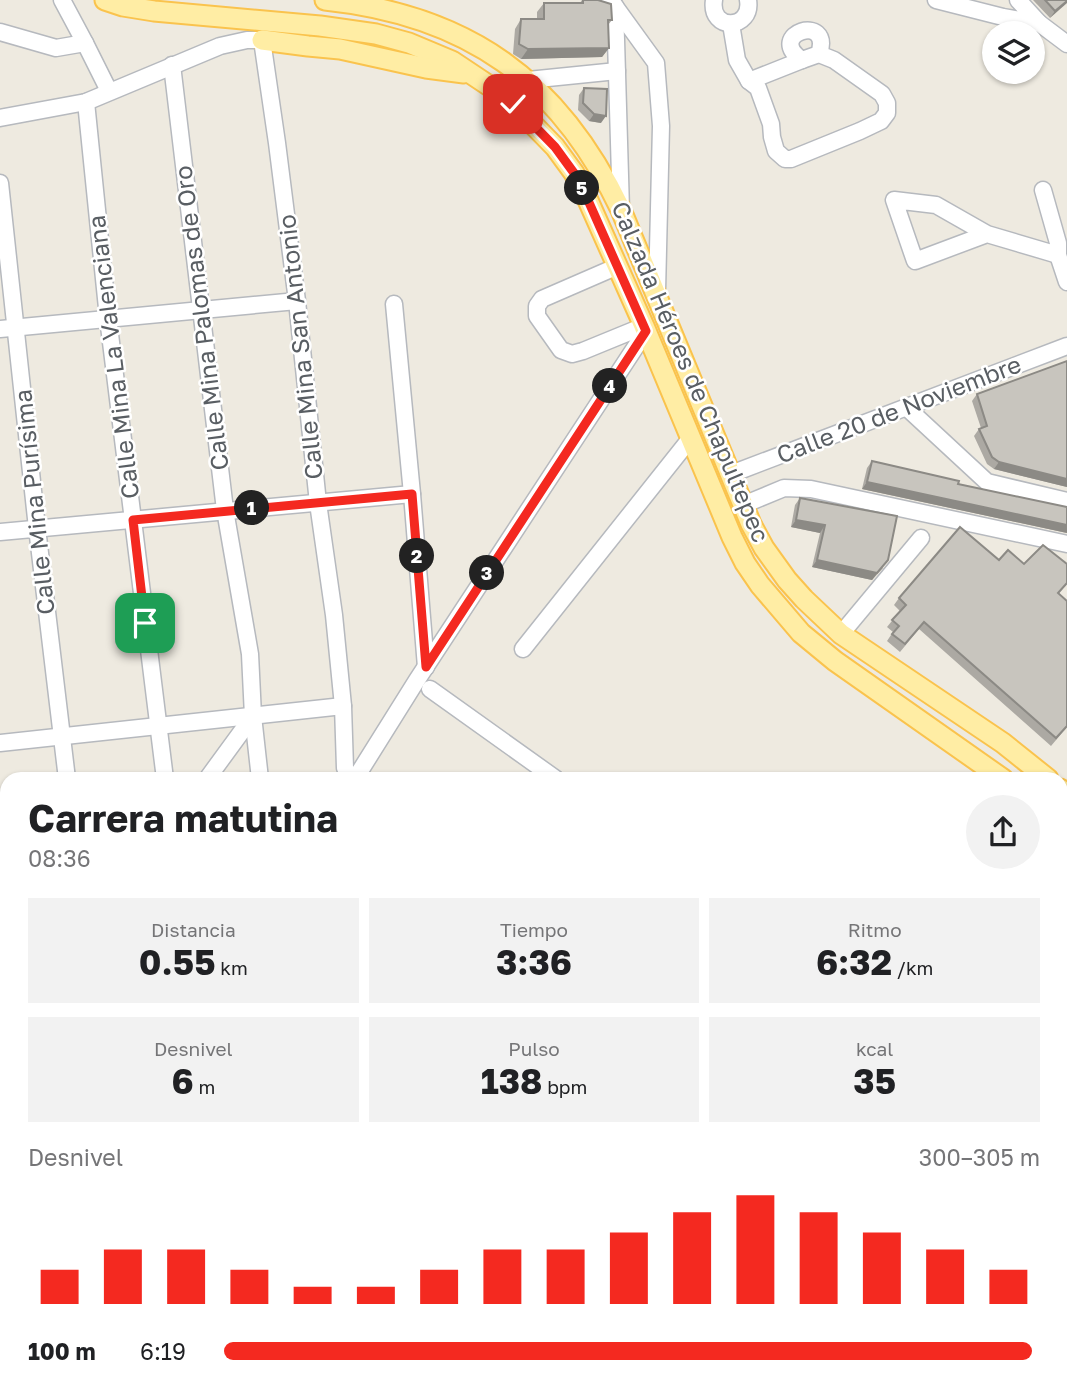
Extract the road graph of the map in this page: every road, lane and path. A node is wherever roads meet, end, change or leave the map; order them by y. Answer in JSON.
{"nodes":[{"id":1,"x":62,"y":0,"type":"edge"},
{"id":2,"x":106,"y":0,"type":"edge"},
{"id":3,"x":325,"y":0,"type":"edge"},
{"id":4,"x":595,"y":0,"type":"edge"},
{"id":5,"x":748,"y":0,"type":"edge"},
{"id":6,"x":936,"y":0,"type":"edge"},
{"id":7,"x":1018,"y":0,"type":"edge"},
{"id":8,"x":614,"y":2,"type":"edge"},
{"id":9,"x":709,"y":2,"type":"edge"},
{"id":10,"x":1027,"y":21,"type":"edge"},
{"id":11,"x":1037,"y":21,"type":"edge"},
{"id":12,"x":731,"y":24,"type":"junction"},
{"id":13,"x":1045,"y":28,"type":"edge"},
{"id":14,"x":0,"y":32,"type":"edge"},
{"id":15,"x":262,"y":40,"type":"junction"},
{"id":16,"x":85,"y":43,"type":"junction"},
{"id":17,"x":1067,"y":44,"type":"edge"},
{"id":18,"x":819,"y":54,"type":"junction"},
{"id":19,"x":802,"y":60,"type":"junction"},
{"id":20,"x":172,"y":65,"type":"junction"},
{"id":21,"x":617,"y":71,"type":"junction"},
{"id":22,"x":473,"y":74,"type":"junction"},
{"id":23,"x":528,"y":80,"type":"junction"},
{"id":24,"x":749,"y":81,"type":"junction"},
{"id":25,"x":109,"y":91,"type":"junction"},
{"id":26,"x":86,"y":102,"type":"junction"},
{"id":27,"x":0,"y":118,"type":"edge"},
{"id":28,"x":0,"y":183,"type":"edge"},
{"id":29,"x":1043,"y":190,"type":"dead end"},
{"id":30,"x":621,"y":210,"type":"junction"},
{"id":31,"x":987,"y":234,"type":"junction"},
{"id":32,"x":1058,"y":255,"type":"junction"},
{"id":33,"x":618,"y":266,"type":"junction"},
{"id":34,"x":1067,"y":282,"type":"edge"},
{"id":35,"x":657,"y":294,"type":"junction"},
{"id":36,"x":297,"y":301,"type":"junction"},
{"id":37,"x":394,"y":304,"type":"dead end"},
{"id":38,"x":200,"y":310,"type":"junction"},
{"id":39,"x":108,"y":318,"type":"junction"},
{"id":40,"x":8,"y":328,"type":"edge"},
{"id":41,"x":645,"y":329,"type":"junction"},
{"id":42,"x":1067,"y":346,"type":"edge"},
{"id":43,"x":906,"y":407,"type":"junction"},
{"id":44,"x":690,"y":439,"type":"junction"},
{"id":45,"x":732,"y":474,"type":"junction"},
{"id":46,"x":412,"y":494,"type":"junction"},
{"id":47,"x":1067,"y":501,"type":"edge"},
{"id":48,"x":318,"y":503,"type":"junction"},
{"id":49,"x":743,"y":505,"type":"junction"},
{"id":50,"x":225,"y":510,"type":"junction"},
{"id":51,"x":133,"y":520,"type":"junction"},
{"id":52,"x":37,"y":528,"type":"junction"},
{"id":53,"x":0,"y":532,"type":"edge"},
{"id":54,"x":921,"y":538,"type":"dead end"},
{"id":55,"x":1067,"y":544,"type":"edge"},
{"id":56,"x":841,"y":634,"type":"junction"},
{"id":57,"x":523,"y":649,"type":"dead end"},
{"id":58,"x":426,"y":667,"type":"junction"},
{"id":59,"x":430,"y":689,"type":"dead end"},
{"id":60,"x":343,"y":706,"type":"junction"},
{"id":61,"x":253,"y":716,"type":"junction"},
{"id":62,"x":157,"y":726,"type":"junction"},
{"id":63,"x":62,"y":737,"type":"junction"},
{"id":64,"x":0,"y":743,"type":"edge"},
{"id":65,"x":985,"y":766,"type":"junction"},
{"id":66,"x":65,"y":772,"type":"edge"},
{"id":67,"x":164,"y":772,"type":"edge"},
{"id":68,"x":212,"y":772,"type":"edge"},
{"id":69,"x":259,"y":772,"type":"edge"},
{"id":70,"x":348,"y":772,"type":"edge"},
{"id":71,"x":358,"y":772,"type":"edge"},
{"id":72,"x":546,"y":772,"type":"edge"},
{"id":73,"x":977,"y":772,"type":"edge"},
{"id":74,"x":993,"y":772,"type":"edge"},
{"id":75,"x":1039,"y":772,"type":"edge"}],
"edges":[{"from":1,"to":16,"type":"street"},
{"from":2,"to":22,"type":"main road","name":"Calzada Héroes de Chapultepec"},
{"from":3,"to":23,"type":"main road","name":"Calzada Héroes de Chapultepec"},
{"from":4,"to":8,"type":"street"},
{"from":5,"to":12,"type":"street"},
{"from":6,"to":10,"type":"street"},
{"from":7,"to":11,"type":"street"},
{"from":8,"to":21,"type":"street"},
{"from":8,"to":35,"type":"street"},
{"from":9,"to":12,"type":"street"},
{"from":12,"to":24,"type":"street"},
{"from":13,"to":17,"type":"street"},
{"from":14,"to":16,"type":"street"},
{"from":15,"to":20,"type":"street"},
{"from":15,"to":22,"type":"main road"},
{"from":15,"to":36,"type":"street","name":"Calle Mina San Antonio"},
{"from":16,"to":25,"type":"street"},
{"from":18,"to":19,"type":"street"},
{"from":18,"to":19,"type":"street"},
{"from":18,"to":24,"type":"street"},
{"from":19,"to":24,"type":"street"},
{"from":20,"to":25,"type":"street"},
{"from":20,"to":38,"type":"street","name":"Calle Mina Palomas de Oro"},
{"from":21,"to":23,"type":"street"},
{"from":21,"to":30,"type":"street"},
{"from":22,"to":33,"type":"main road","name":"Calzada Héroes de Chapultepec"},
{"from":23,"to":30,"type":"main road","name":"Calzada Héroes de Chapultepec"},
{"from":25,"to":26,"type":"street"},
{"from":26,"to":27,"type":"street"},
{"from":26,"to":39,"type":"street","name":"Calle Mina La Valenciana"},
{"from":28,"to":40,"type":"street","name":"Calle Mina Purísima"},
{"from":29,"to":32,"type":"street"},
{"from":30,"to":35,"type":"main road","name":"Calzada Héroes de Chapultepec"},
{"from":31,"to":31,"type":"street"},
{"from":31,"to":32,"type":"street"},
{"from":32,"to":34,"type":"street"},
{"from":33,"to":41,"type":"main road","name":"Calzada Héroes de Chapultepec"},
{"from":33,"to":41,"type":"street"},
{"from":35,"to":45,"type":"main road","name":"Calzada Héroes de Chapultepec"},
{"from":36,"to":38,"type":"street"},
{"from":36,"to":48,"type":"street","name":"Calle Mina San Antonio"},
{"from":37,"to":46,"type":"street"},
{"from":38,"to":39,"type":"street"},
{"from":38,"to":50,"type":"street","name":"Calle Mina Palomas de Oro"},
{"from":39,"to":40,"type":"street"},
{"from":39,"to":51,"type":"street","name":"Calle Mina La Valenciana"},
{"from":40,"to":52,"type":"street","name":"Calle Mina Purísima"},
{"from":41,"to":44,"type":"main road","name":"Calzada Héroes de Chapultepec"},
{"from":41,"to":58,"type":"street"},
{"from":42,"to":43,"type":"street","name":"Calle 20 de Noviembre"},
{"from":43,"to":45,"type":"street","name":"Calle 20 de Noviembre"},
{"from":43,"to":47,"type":"street"},
{"from":44,"to":57,"type":"street"},
{"from":44,"to":65,"type":"main road","name":"Calzada Héroes de Chapultepec"},
{"from":45,"to":49,"type":"main road","name":"Calzada Héroes de Chapultepec"},
{"from":46,"to":48,"type":"street"},
{"from":46,"to":58,"type":"street"},
{"from":48,"to":50,"type":"street"},
{"from":48,"to":60,"type":"street","name":"Calle Mina San Antonio"},
{"from":49,"to":55,"type":"street"},
{"from":49,"to":56,"type":"main road","name":"Calzada Héroes de Chapultepec"},
{"from":50,"to":51,"type":"street"},
{"from":50,"to":61,"type":"street","name":"Calle Mina Palomas de Oro"},
{"from":51,"to":52,"type":"street"},
{"from":51,"to":62,"type":"street","name":"Calle Mina La Valenciana"},
{"from":52,"to":53,"type":"street"},
{"from":52,"to":63,"type":"street","name":"Calle Mina Purísima"},
{"from":54,"to":56,"type":"street"},
{"from":56,"to":75,"type":"main road","name":"Calzada Héroes de Chapultepec"},
{"from":58,"to":71,"type":"street"},
{"from":59,"to":72,"type":"street"},
{"from":60,"to":61,"type":"street"},
{"from":60,"to":70,"type":"street","name":"Calle Mina San Antonio"},
{"from":61,"to":62,"type":"street"},
{"from":61,"to":68,"type":"street"},
{"from":61,"to":69,"type":"street","name":"Calle Mina Palomas de Oro"},
{"from":62,"to":63,"type":"street"},
{"from":62,"to":67,"type":"street","name":"Calle Mina La Valenciana"},
{"from":63,"to":64,"type":"street"},
{"from":63,"to":66,"type":"street","name":"Calle Mina Purísima"},
{"from":65,"to":73,"type":"main road"},
{"from":65,"to":74,"type":"main road","name":"Calzada Héroes de Chapultepec"}]}
